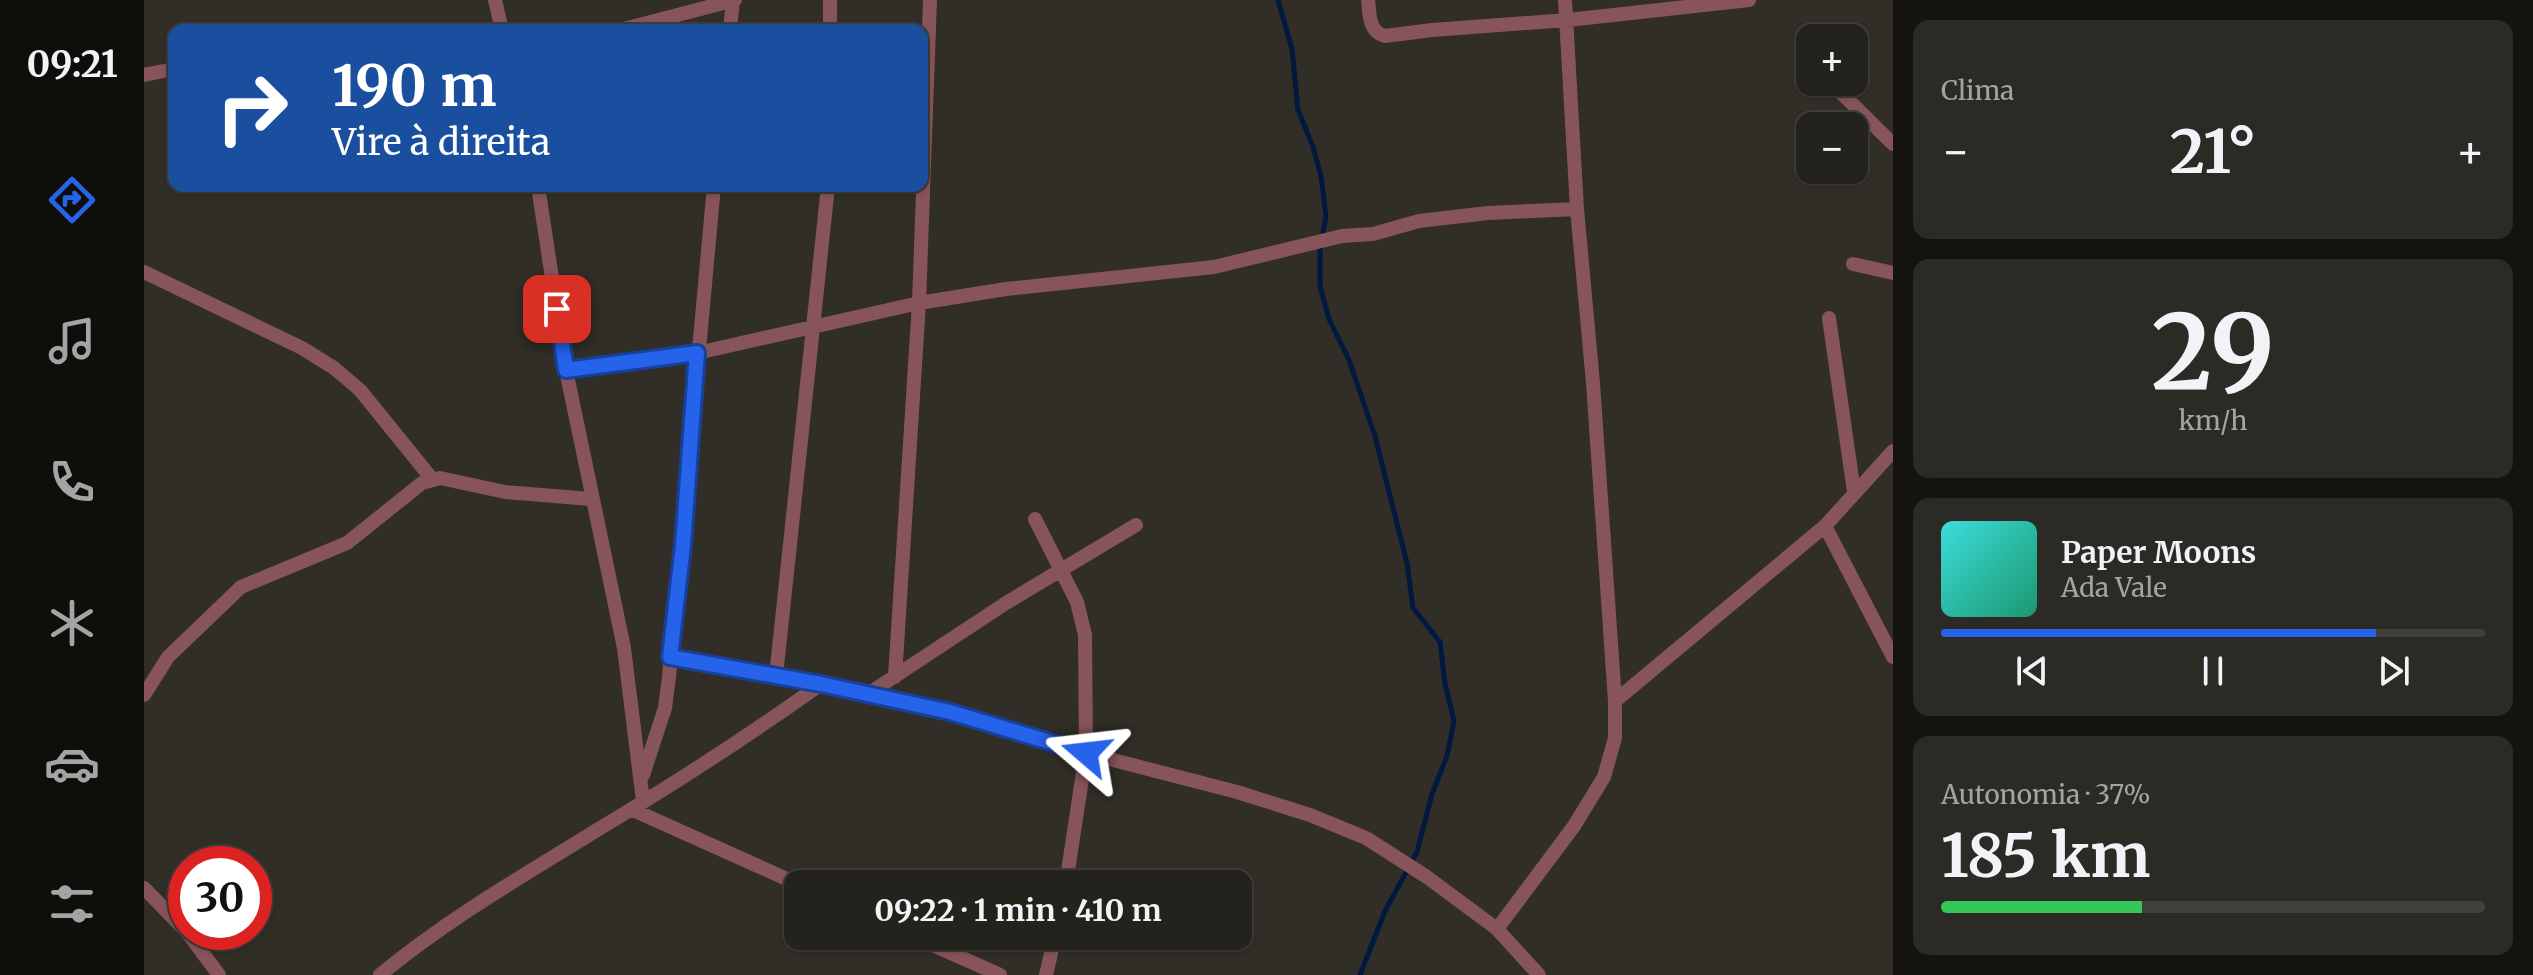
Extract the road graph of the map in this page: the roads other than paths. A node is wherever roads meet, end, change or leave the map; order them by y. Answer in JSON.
{"nodes":[{"id":1,"x":495,"y":0,"type":"edge"},
{"id":2,"x":734,"y":0,"type":"edge"},
{"id":3,"x":830,"y":0,"type":"edge"},
{"id":4,"x":930,"y":0,"type":"edge"},
{"id":5,"x":1368,"y":0,"type":"edge"},
{"id":6,"x":1565,"y":0,"type":"edge"},
{"id":7,"x":1749,"y":0,"type":"edge"},
{"id":8,"x":1568,"y":20,"type":"junction"},
{"id":9,"x":501,"y":24,"type":"edge"},
{"id":10,"x":643,"y":24,"type":"edge"},
{"id":11,"x":731,"y":24,"type":"edge"},
{"id":12,"x":830,"y":24,"type":"edge"},
{"id":13,"x":928,"y":55,"type":"edge"},
{"id":14,"x":168,"y":70,"type":"edge"},
{"id":15,"x":144,"y":75,"type":"edge"},
{"id":16,"x":1844,"y":96,"type":"edge"},
{"id":17,"x":1893,"y":144,"type":"edge"},
{"id":18,"x":539,"y":192,"type":"edge"},
{"id":19,"x":713,"y":192,"type":"edge"},
{"id":20,"x":827,"y":192,"type":"edge"},
{"id":21,"x":923,"y":192,"type":"edge"},
{"id":22,"x":1577,"y":209,"type":"junction"},
{"id":23,"x":1853,"y":264,"type":"dead end"},
{"id":24,"x":144,"y":272,"type":"edge"},
{"id":25,"x":1893,"y":273,"type":"edge"},
{"id":26,"x":919,"y":303,"type":"junction"},
{"id":27,"x":1829,"y":318,"type":"dead end"},
{"id":28,"x":812,"y":325,"type":"junction"},
{"id":29,"x":697,"y":353,"type":"junction"},
{"id":30,"x":566,"y":370,"type":"junction"},
{"id":31,"x":1893,"y":451,"type":"edge"},
{"id":32,"x":432,"y":479,"type":"junction"},
{"id":33,"x":1854,"y":492,"type":"junction"},
{"id":34,"x":591,"y":499,"type":"junction"},
{"id":35,"x":1035,"y":519,"type":"dead end"},
{"id":36,"x":1136,"y":525,"type":"dead end"},
{"id":37,"x":1825,"y":526,"type":"junction"},
{"id":38,"x":1060,"y":570,"type":"junction"},
{"id":39,"x":670,"y":657,"type":"junction"},
{"id":40,"x":1893,"y":657,"type":"edge"},
{"id":41,"x":776,"y":676,"type":"junction"},
{"id":42,"x":895,"y":677,"type":"junction"},
{"id":43,"x":821,"y":684,"type":"junction"},
{"id":44,"x":868,"y":694,"type":"junction"},
{"id":45,"x":144,"y":695,"type":"edge"},
{"id":46,"x":1615,"y":701,"type":"junction"},
{"id":47,"x":1086,"y":753,"type":"junction"},
{"id":48,"x":642,"y":779,"type":"junction"},
{"id":49,"x":637,"y":805,"type":"junction"},
{"id":50,"x":1068,"y":870,"type":"edge"},
{"id":51,"x":784,"y":877,"type":"edge"},
{"id":52,"x":144,"y":888,"type":"edge"},
{"id":53,"x":168,"y":913,"type":"edge"},
{"id":54,"x":1497,"y":929,"type":"junction"},
{"id":55,"x":200,"y":950,"type":"edge"},
{"id":56,"x":944,"y":950,"type":"edge"},
{"id":57,"x":1052,"y":950,"type":"edge"},
{"id":58,"x":219,"y":975,"type":"edge"},
{"id":59,"x":380,"y":975,"type":"edge"},
{"id":60,"x":1000,"y":975,"type":"edge"},
{"id":61,"x":1046,"y":975,"type":"edge"},
{"id":62,"x":1539,"y":975,"type":"edge"}],
"edges":[{"from":1,"to":9,"type":"street"},
{"from":2,"to":10,"type":"street"},
{"from":2,"to":11,"type":"street"},
{"from":3,"to":12,"type":"street"},
{"from":4,"to":13,"type":"street"},
{"from":5,"to":8,"type":"street"},
{"from":6,"to":8,"type":"street"},
{"from":7,"to":8,"type":"street"},
{"from":8,"to":22,"type":"street"},
{"from":14,"to":15,"type":"street"},
{"from":16,"to":17,"type":"street"},
{"from":18,"to":30,"type":"street"},
{"from":19,"to":29,"type":"street"},
{"from":20,"to":28,"type":"street"},
{"from":21,"to":26,"type":"street"},
{"from":22,"to":26,"type":"street"},
{"from":22,"to":46,"type":"street"},
{"from":23,"to":25,"type":"street"},
{"from":24,"to":32,"type":"street"},
{"from":26,"to":28,"type":"street"},
{"from":26,"to":42,"type":"street"},
{"from":27,"to":33,"type":"street"},
{"from":28,"to":29,"type":"street"},
{"from":28,"to":41,"type":"street"},
{"from":29,"to":30,"type":"street"},
{"from":29,"to":39,"type":"street"},
{"from":30,"to":34,"type":"street"},
{"from":31,"to":33,"type":"street"},
{"from":32,"to":34,"type":"street"},
{"from":32,"to":45,"type":"street"},
{"from":33,"to":37,"type":"street"},
{"from":34,"to":48,"type":"street"},
{"from":35,"to":38,"type":"street"},
{"from":36,"to":38,"type":"street"},
{"from":37,"to":40,"type":"street"},
{"from":37,"to":46,"type":"street"},
{"from":38,"to":42,"type":"street"},
{"from":38,"to":47,"type":"street"},
{"from":39,"to":41,"type":"street"},
{"from":39,"to":48,"type":"street"},
{"from":41,"to":43,"type":"street"},
{"from":42,"to":44,"type":"street"},
{"from":43,"to":44,"type":"street"},
{"from":43,"to":49,"type":"street"},
{"from":44,"to":47,"type":"street"},
{"from":46,"to":54,"type":"street"},
{"from":47,"to":50,"type":"street"},
{"from":47,"to":54,"type":"street"},
{"from":48,"to":49,"type":"street"},
{"from":49,"to":51,"type":"street"},
{"from":49,"to":59,"type":"street"},
{"from":52,"to":53,"type":"street"},
{"from":54,"to":62,"type":"street"},
{"from":55,"to":58,"type":"street"},
{"from":56,"to":60,"type":"street"},
{"from":57,"to":61,"type":"street"}]}
